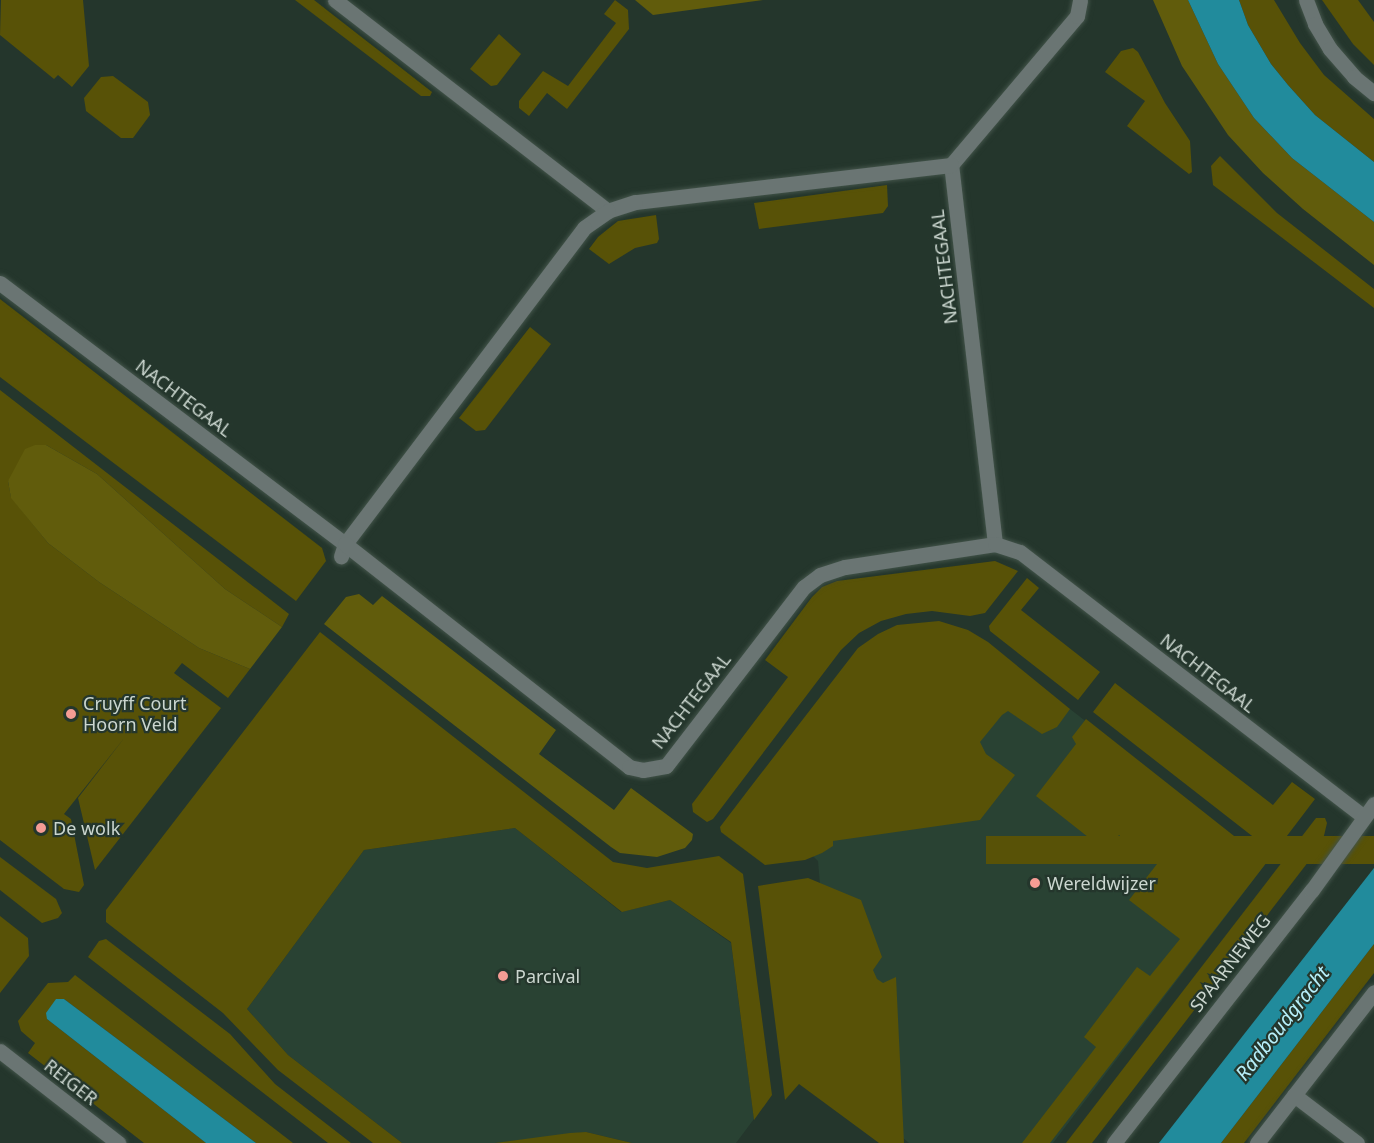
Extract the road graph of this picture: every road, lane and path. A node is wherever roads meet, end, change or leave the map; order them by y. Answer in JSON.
{"nodes":[{"id":1,"x":335,"y":0,"type":"edge"},
{"id":2,"x":1080,"y":0,"type":"edge"},
{"id":3,"x":1306,"y":0,"type":"edge"},
{"id":4,"x":1374,"y":93,"type":"edge"},
{"id":5,"x":951,"y":165,"type":"junction"},
{"id":6,"x":608,"y":211,"type":"junction"},
{"id":7,"x":0,"y":283,"type":"edge"},
{"id":8,"x":995,"y":544,"type":"junction"},
{"id":9,"x":343,"y":550,"type":"junction"},
{"id":10,"x":1374,"y":804,"type":"edge"},
{"id":11,"x":1364,"y":817,"type":"junction"},
{"id":12,"x":1374,"y":992,"type":"edge"},
{"id":13,"x":0,"y":1051,"type":"edge"},
{"id":14,"x":1294,"y":1095,"type":"junction"},
{"id":15,"x":118,"y":1143,"type":"edge"},
{"id":16,"x":1114,"y":1143,"type":"edge"},
{"id":17,"x":1257,"y":1143,"type":"edge"},
{"id":18,"x":1357,"y":1143,"type":"edge"}],
"edges":[{"from":1,"to":6,"type":"street"},
{"from":2,"to":5,"type":"street"},
{"from":3,"to":4,"type":"street"},
{"from":5,"to":6,"type":"street"},
{"from":5,"to":8,"type":"street","name":"NACHTEGAAL"},
{"from":6,"to":9,"type":"street"},
{"from":7,"to":9,"type":"street","name":"NACHTEGAAL"},
{"from":8,"to":9,"type":"street","name":"NACHTEGAAL"},
{"from":8,"to":11,"type":"street","name":"NACHTEGAAL"},
{"from":10,"to":11,"type":"street","name":"SPAARNEWEG"},
{"from":11,"to":16,"type":"street","name":"SPAARNEWEG"},
{"from":12,"to":14,"type":"street"},
{"from":13,"to":15,"type":"street","name":"REIGER"},
{"from":14,"to":17,"type":"street"},
{"from":14,"to":18,"type":"street"}]}
